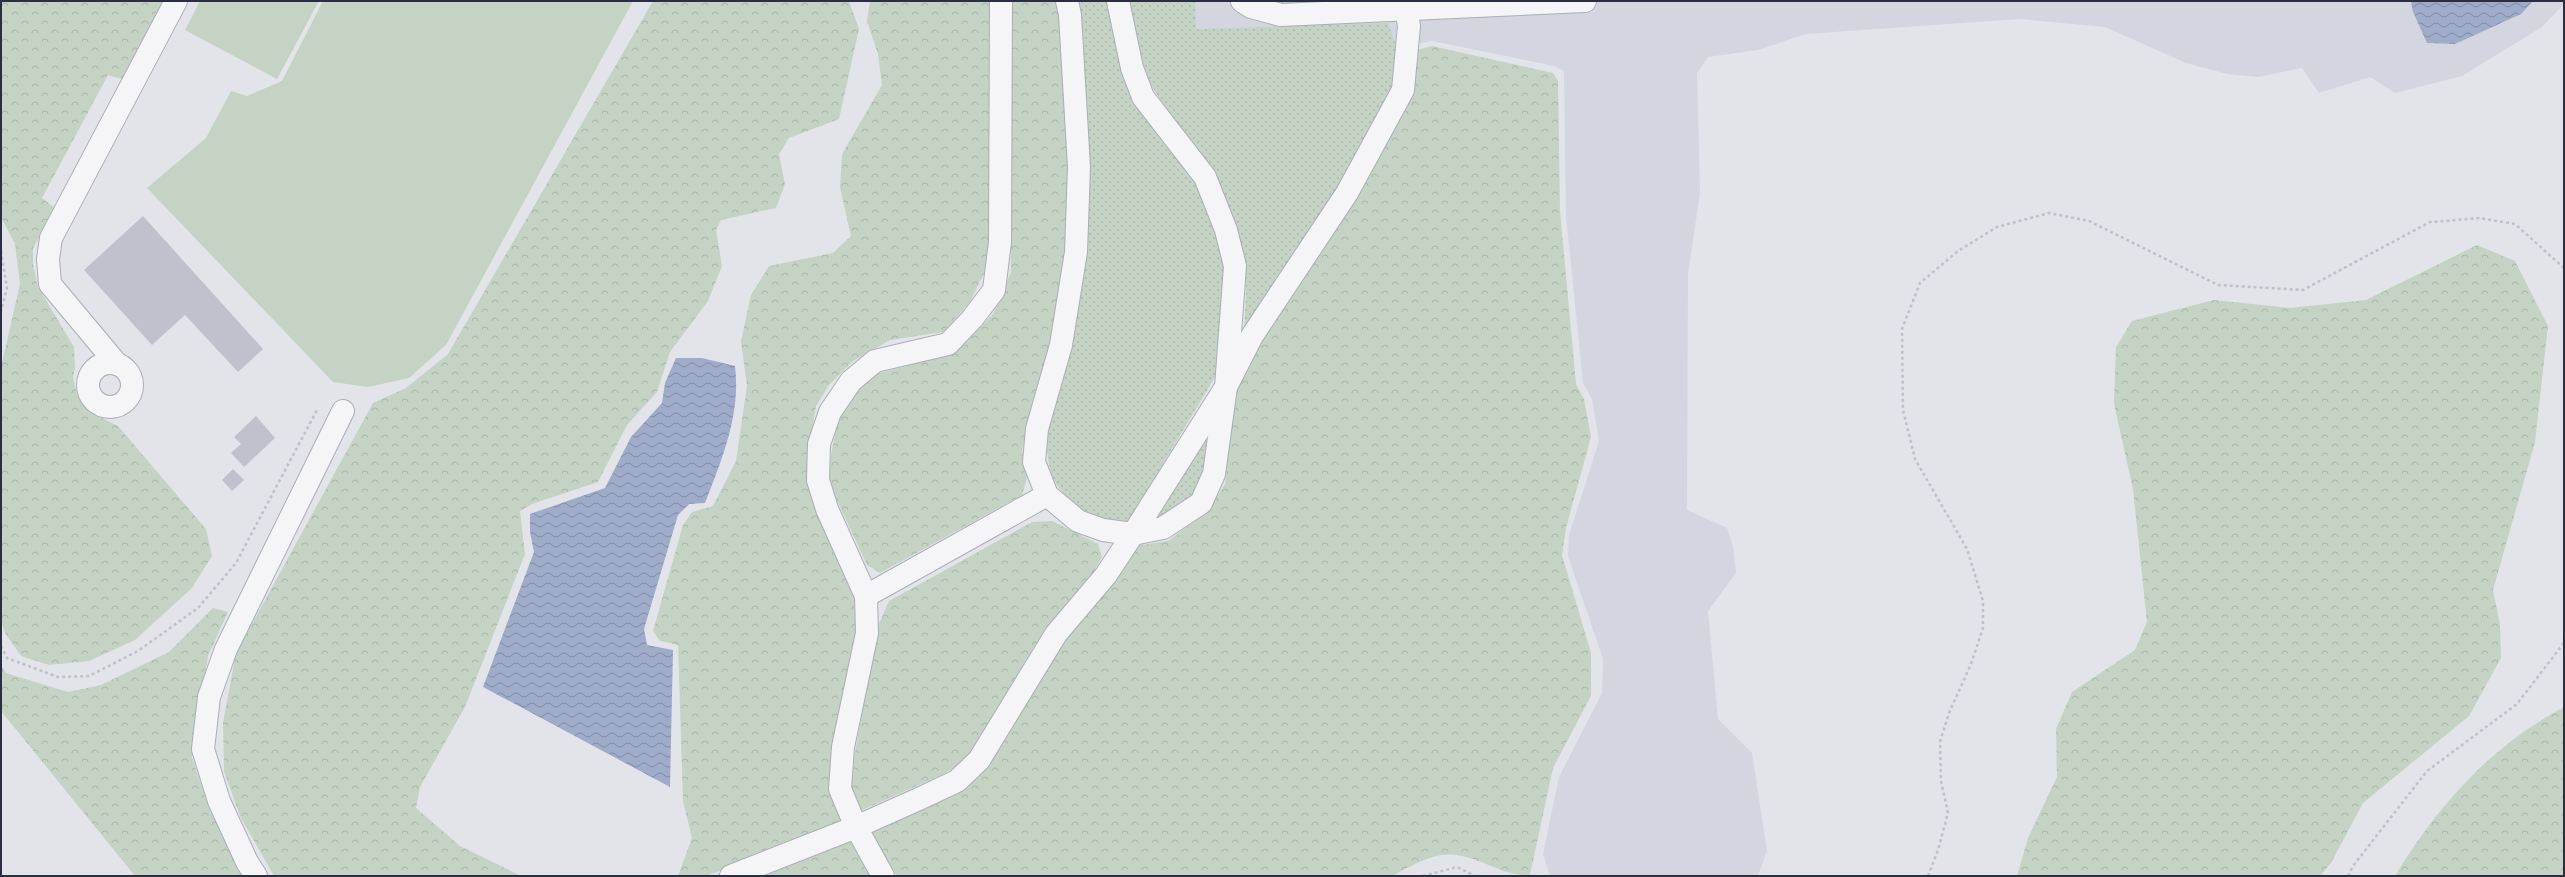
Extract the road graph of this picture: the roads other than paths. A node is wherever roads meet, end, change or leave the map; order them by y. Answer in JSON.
{"nodes":[{"id":1,"x":176,"y":1,"type":"edge"},
{"id":2,"x":1001,"y":1,"type":"edge"},
{"id":3,"x":1067,"y":1,"type":"edge"},
{"id":4,"x":1118,"y":1,"type":"edge"},
{"id":5,"x":1242,"y":1,"type":"edge"},
{"id":6,"x":1585,"y":1,"type":"edge"},
{"id":7,"x":1406,"y":9,"type":"junction"},
{"id":8,"x":116,"y":363,"type":"dead end"},
{"id":9,"x":1226,"y":387,"type":"junction"},
{"id":10,"x":343,"y":411,"type":"dead end"},
{"id":11,"x":1047,"y":495,"type":"junction"},
{"id":12,"x":1133,"y":534,"type":"junction"},
{"id":13,"x":866,"y":596,"type":"junction"},
{"id":14,"x":856,"y":826,"type":"junction"},
{"id":15,"x":256,"y":876,"type":"edge"},
{"id":16,"x":731,"y":876,"type":"edge"},
{"id":17,"x":883,"y":876,"type":"edge"}],
"edges":[{"from":1,"to":8,"type":"street"},
{"from":2,"to":13,"type":"street"},
{"from":3,"to":11,"type":"street"},
{"from":4,"to":9,"type":"street"},
{"from":5,"to":7,"type":"street"},
{"from":6,"to":7,"type":"street"},
{"from":7,"to":9,"type":"street"},
{"from":9,"to":12,"type":"street"},
{"from":9,"to":12,"type":"street"},
{"from":10,"to":15,"type":"street"},
{"from":11,"to":12,"type":"street"},
{"from":11,"to":13,"type":"street"},
{"from":12,"to":14,"type":"street"},
{"from":13,"to":14,"type":"street"},
{"from":14,"to":16,"type":"street"},
{"from":14,"to":17,"type":"street"}]}
